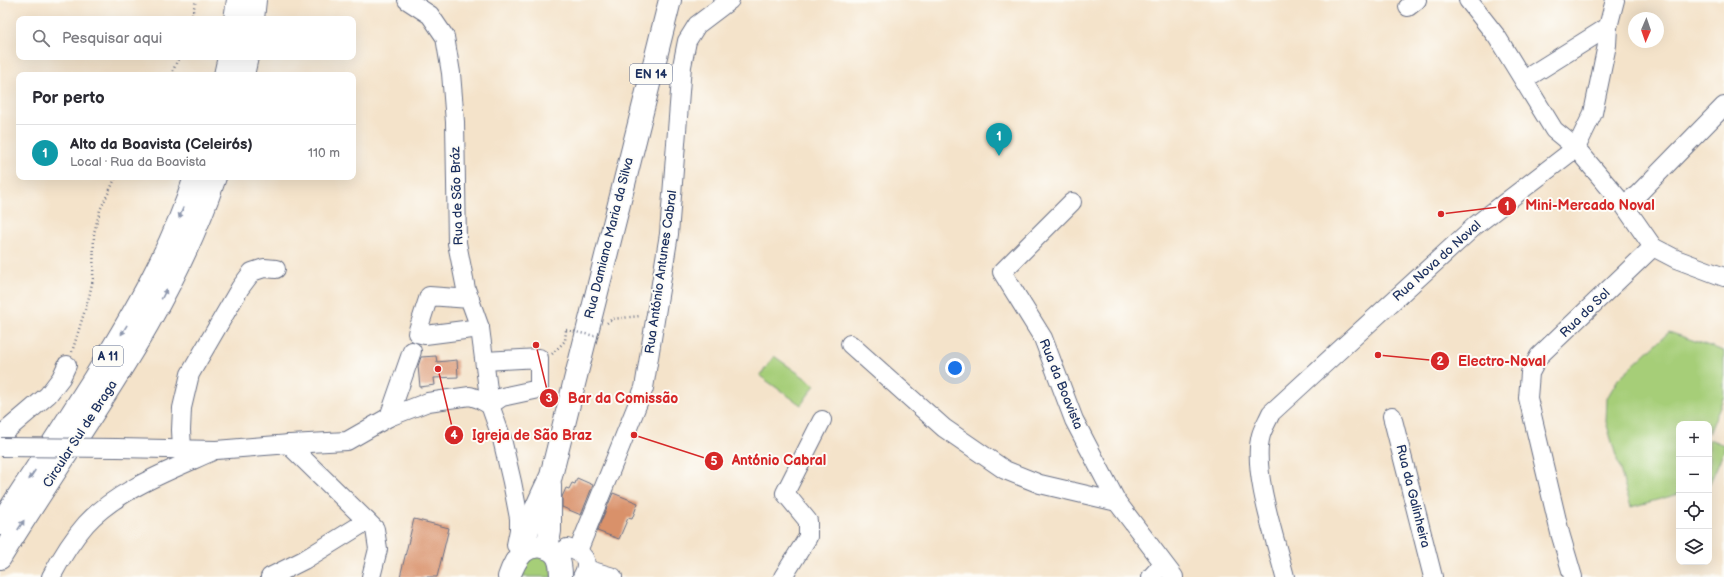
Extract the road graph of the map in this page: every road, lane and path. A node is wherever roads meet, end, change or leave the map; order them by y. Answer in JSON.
{"nodes":[{"id":1,"x":196,"y":0,"type":"edge"},
{"id":2,"x":238,"y":0,"type":"edge"},
{"id":3,"x":256,"y":0,"type":"edge"},
{"id":4,"x":407,"y":0,"type":"edge"},
{"id":5,"x":670,"y":0,"type":"edge"},
{"id":6,"x":730,"y":0,"type":"edge"},
{"id":7,"x":1468,"y":0,"type":"edge"},
{"id":8,"x":1616,"y":0,"type":"edge"},
{"id":9,"x":192,"y":16,"type":"edge"},
{"id":10,"x":235,"y":16,"type":"edge"},
{"id":11,"x":253,"y":16,"type":"edge"},
{"id":12,"x":1608,"y":27,"type":"junction"},
{"id":13,"x":178,"y":60,"type":"edge"},
{"id":14,"x":228,"y":60,"type":"edge"},
{"id":15,"x":246,"y":60,"type":"edge"},
{"id":16,"x":172,"y":72,"type":"edge"},
{"id":17,"x":226,"y":72,"type":"edge"},
{"id":18,"x":244,"y":72,"type":"edge"},
{"id":19,"x":1533,"y":74,"type":"dead end"},
{"id":20,"x":1724,"y":106,"type":"edge"},
{"id":21,"x":1576,"y":148,"type":"junction"},
{"id":22,"x":115,"y":180,"type":"edge"},
{"id":23,"x":195,"y":180,"type":"edge"},
{"id":24,"x":213,"y":180,"type":"edge"},
{"id":25,"x":1072,"y":202,"type":"dead end"},
{"id":26,"x":1624,"y":204,"type":"junction"},
{"id":27,"x":1654,"y":247,"type":"junction"},
{"id":28,"x":276,"y":269,"type":"dead end"},
{"id":29,"x":1724,"y":277,"type":"edge"},
{"id":30,"x":470,"y":299,"type":"junction"},
{"id":31,"x":657,"y":314,"type":"junction"},
{"id":32,"x":603,"y":327,"type":"dead end"},
{"id":33,"x":480,"y":328,"type":"junction"},
{"id":34,"x":602,"y":332,"type":"dead end"},
{"id":35,"x":850,"y":344,"type":"dead end"},
{"id":36,"x":414,"y":346,"type":"dead end"},
{"id":37,"x":549,"y":358,"type":"dead end"},
{"id":38,"x":484,"y":361,"type":"junction"},
{"id":39,"x":67,"y":365,"type":"joint"},
{"id":40,"x":490,"y":405,"type":"junction"},
{"id":41,"x":1392,"y":416,"type":"dead end"},
{"id":42,"x":389,"y":417,"type":"junction"},
{"id":43,"x":822,"y":420,"type":"dead end"},
{"id":44,"x":0,"y":443,"type":"edge"},
{"id":45,"x":288,"y":444,"type":"junction"},
{"id":46,"x":182,"y":449,"type":"junction"},
{"id":47,"x":216,"y":450,"type":"junction"},
{"id":48,"x":550,"y":476,"type":"junction"},
{"id":49,"x":512,"y":482,"type":"junction"},
{"id":50,"x":1117,"y":502,"type":"junction"},
{"id":51,"x":537,"y":505,"type":"junction"},
{"id":52,"x":367,"y":521,"type":"junction"},
{"id":53,"x":0,"y":524,"type":"edge"},
{"id":54,"x":558,"y":546,"type":"junction"},
{"id":55,"x":0,"y":558,"type":"edge"},
{"id":56,"x":516,"y":564,"type":"edge"},
{"id":57,"x":1169,"y":570,"type":"edge"},
{"id":58,"x":584,"y":573,"type":"edge"},
{"id":59,"x":50,"y":577,"type":"edge"},
{"id":60,"x":270,"y":577,"type":"edge"},
{"id":61,"x":371,"y":577,"type":"edge"},
{"id":62,"x":561,"y":577,"type":"edge"},
{"id":63,"x":613,"y":577,"type":"edge"},
{"id":64,"x":782,"y":577,"type":"edge"},
{"id":65,"x":1151,"y":577,"type":"edge"},
{"id":66,"x":1285,"y":577,"type":"edge"},
{"id":67,"x":1433,"y":577,"type":"edge"},
{"id":68,"x":1573,"y":577,"type":"edge"}],
"edges":[{"from":1,"to":9,"type":"path"},
{"from":2,"to":10,"type":"main road"},
{"from":3,"to":11,"type":"main road"},
{"from":4,"to":30,"type":"street","name":"Rua de São Bráz"},
{"from":5,"to":48,"type":"main road","name":"Rua Damiana Maria da Silva","number":"EN 14"},
{"from":6,"to":31,"type":"street","name":"Rua António Antunes Cabral"},
{"from":7,"to":21,"type":"street"},
{"from":8,"to":12,"type":"street"},
{"from":12,"to":19,"type":"street"},
{"from":12,"to":21,"type":"street"},
{"from":13,"to":16,"type":"path"},
{"from":14,"to":17,"type":"main road"},
{"from":15,"to":18,"type":"main road"},
{"from":20,"to":26,"type":"street"},
{"from":21,"to":26,"type":"street"},
{"from":21,"to":66,"type":"street","name":"Rua Nova do Noval"},
{"from":22,"to":39,"type":"path"},
{"from":23,"to":53,"type":"main road","name":"Circular Sul de Braga","number":"A 11","one_way":true},
{"from":55,"to":24,"type":"main road","name":"Circular Sul de Braga","number":"A 11","one_way":true},
{"from":25,"to":50,"type":"street","name":"Rua da Boavista"},
{"from":26,"to":27,"type":"street"},
{"from":27,"to":29,"type":"street"},
{"from":27,"to":68,"type":"street","name":"Rua do Sol"},
{"from":28,"to":46,"type":"street"},
{"from":30,"to":33,"type":"street","name":"Rua de São Bráz"},
{"from":30,"to":33,"type":"street"},
{"from":31,"to":32,"type":"path"},
{"from":31,"to":54,"type":"street","name":"Rua António Antunes Cabral"},
{"from":33,"to":38,"type":"street","name":"Rua de São Bráz"},
{"from":34,"to":37,"type":"path","bridge":true},
{"from":35,"to":50,"type":"street"},
{"from":36,"to":42,"type":"street"},
{"from":38,"to":40,"type":"street","name":"Rua de São Bráz"},
{"from":38,"to":40,"type":"street"},
{"from":39,"to":44,"type":"street"},
{"from":40,"to":42,"type":"street"},
{"from":40,"to":49,"type":"street","name":"Rua de São Bráz"},
{"from":41,"to":67,"type":"street","name":"Rua da Galinheira"},
{"from":42,"to":45,"type":"street"},
{"from":43,"to":64,"type":"street"},
{"from":44,"to":46,"type":"street","bridge":true},
{"from":45,"to":47,"type":"street"},
{"from":45,"to":52,"type":"street"},
{"from":46,"to":47,"type":"street"},
{"from":47,"to":59,"type":"street"},
{"from":48,"to":51,"type":"main road","name":"Rua Damiana Maria da Silva","number":"EN 14"},
{"from":48,"to":54,"type":"main road","name":"Rua Damiana Maria da Silva","number":"EN 14"},
{"from":49,"to":51,"type":"street"},
{"from":49,"to":56,"type":"street","name":"Rua de São Bráz"},
{"from":50,"to":57,"type":"street","name":"Rua da Boavista"},
{"from":51,"to":54,"type":"street"},
{"from":51,"to":56,"type":"main road","name":"Rua Damiana Maria da Silva","number":"EN 14"},
{"from":52,"to":60,"type":"street"},
{"from":52,"to":61,"type":"street"},
{"from":54,"to":56,"type":"main road"},
{"from":54,"to":58,"type":"street"},
{"from":54,"to":62,"type":"main road","name":"Rua Damiana Maria da Silva","number":"EN 14"},
{"from":57,"to":65,"type":"street"},
{"from":58,"to":63,"type":"street"}]}
